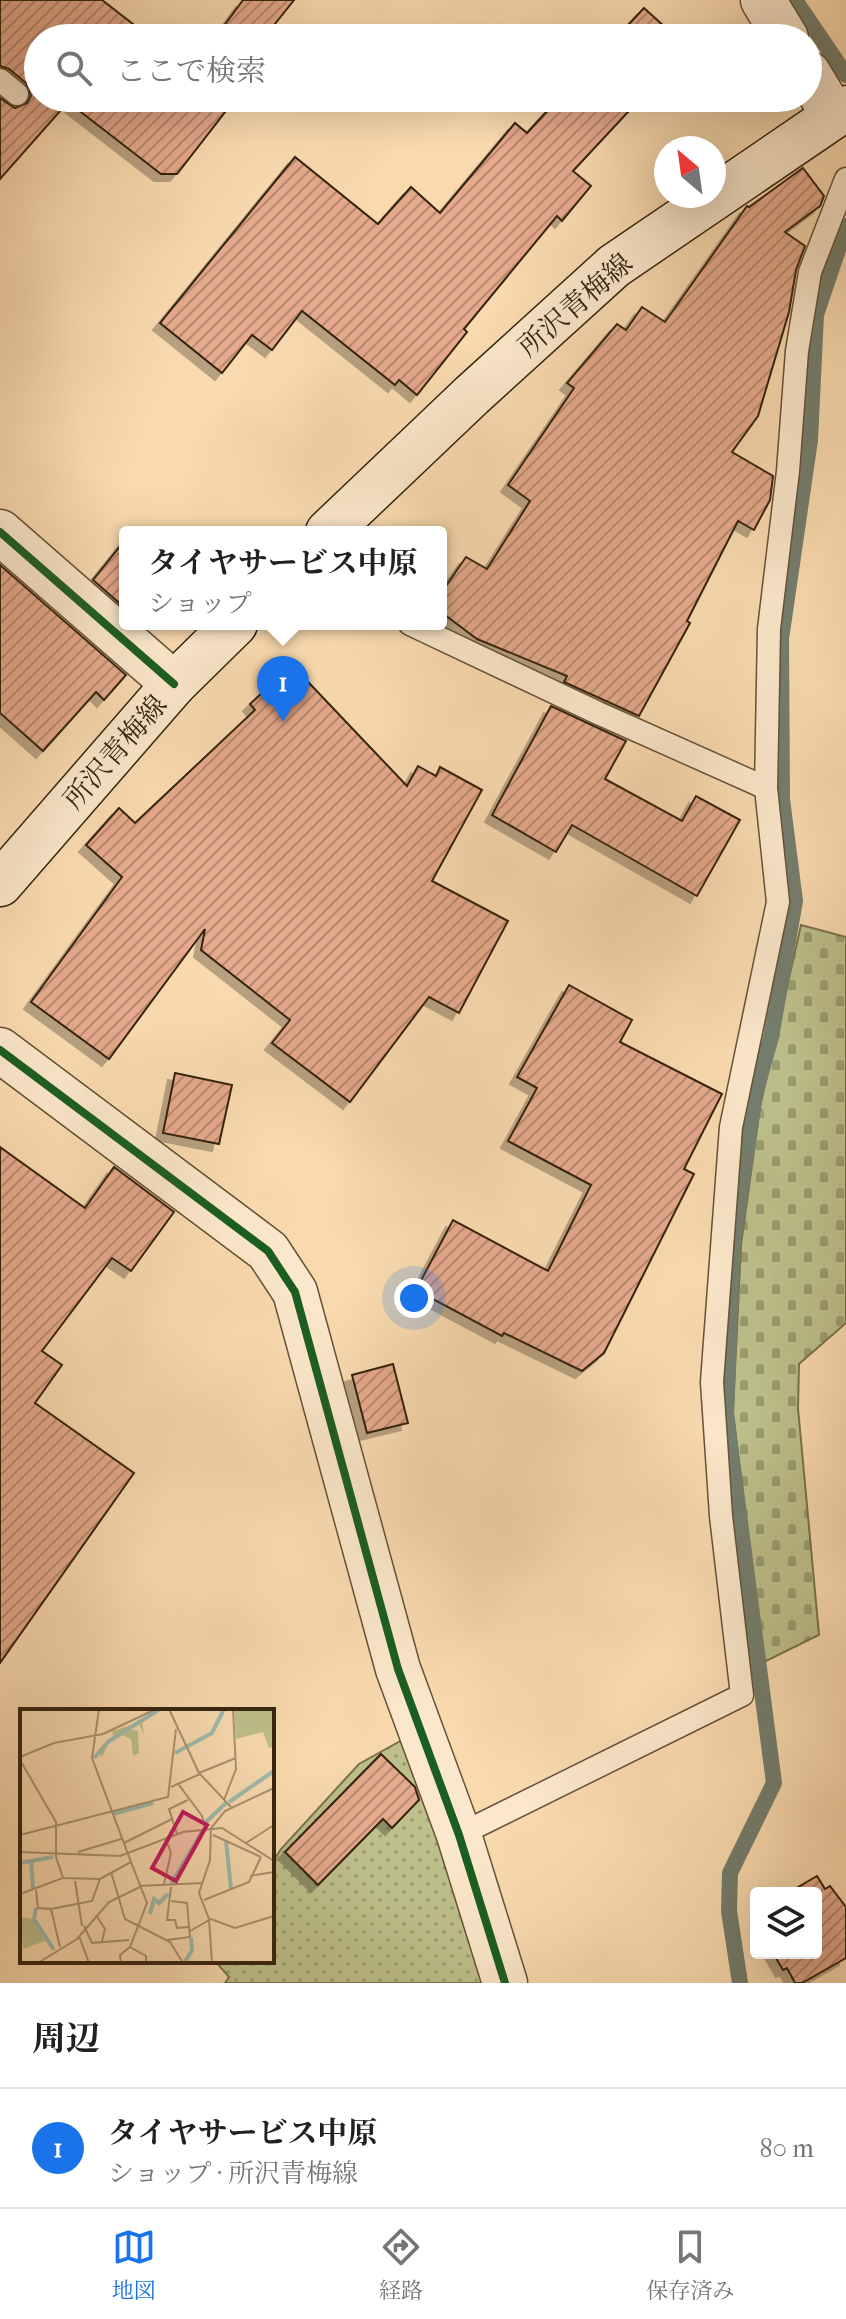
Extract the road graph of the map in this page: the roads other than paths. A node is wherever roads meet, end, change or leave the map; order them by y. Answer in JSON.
{"nodes":[{"id":1,"x":763,"y":0,"type":"edge"},
{"id":2,"x":778,"y":24,"type":"edge"},
{"id":3,"x":822,"y":91,"type":"edge"},
{"id":4,"x":843,"y":117,"type":"edge"},
{"id":5,"x":846,"y":179,"type":"edge"},
{"id":6,"x":334,"y":526,"type":"edge"},
{"id":7,"x":0,"y":532,"type":"edge"},
{"id":8,"x":229,"y":630,"type":"edge"},
{"id":9,"x":423,"y":630,"type":"edge"},
{"id":10,"x":174,"y":684,"type":"junction"},
{"id":11,"x":766,"y":788,"type":"junction"},
{"id":12,"x":0,"y":884,"type":"edge"},
{"id":13,"x":0,"y":1050,"type":"edge"},
{"id":14,"x":459,"y":1835,"type":"junction"},
{"id":15,"x":505,"y":1983,"type":"edge"}],
"edges":[{"from":1,"to":2,"type":"street"},
{"from":3,"to":4,"type":"street"},
{"from":4,"to":6,"type":"street","name":"所沢青梅線"},
{"from":5,"to":11,"type":"lane"},
{"from":7,"to":10,"type":"street"},
{"from":8,"to":10,"type":"street","name":"所沢青梅線"},
{"from":9,"to":11,"type":"lane"},
{"from":10,"to":12,"type":"street","name":"所沢青梅線"},
{"from":11,"to":14,"type":"lane"},
{"from":13,"to":14,"type":"street"},
{"from":14,"to":15,"type":"street"}]}
